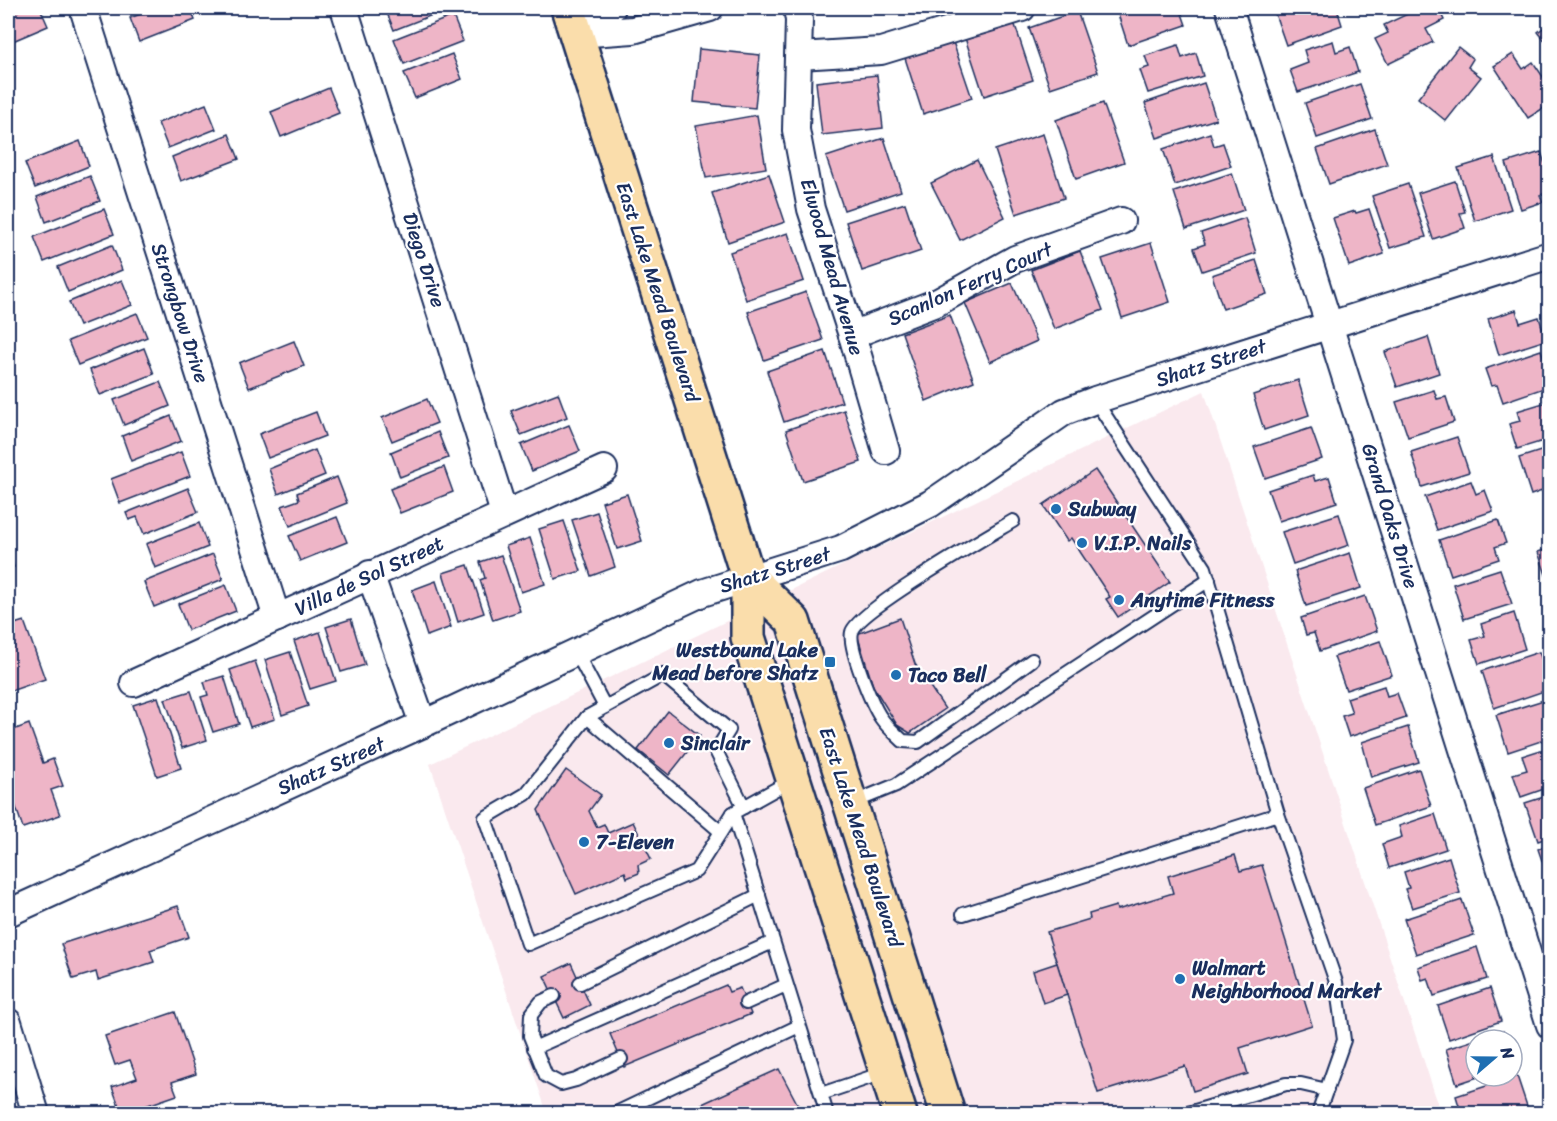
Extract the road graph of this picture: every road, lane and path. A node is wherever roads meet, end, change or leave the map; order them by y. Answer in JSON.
{"nodes":[{"id":1,"x":83,"y":8,"type":"edge"},
{"id":2,"x":344,"y":8,"type":"edge"},
{"id":3,"x":612,"y":8,"type":"edge"},
{"id":4,"x":710,"y":8,"type":"edge"},
{"id":5,"x":797,"y":8,"type":"edge"},
{"id":6,"x":1022,"y":8,"type":"edge"},
{"id":7,"x":1229,"y":8,"type":"edge"},
{"id":8,"x":572,"y":21,"type":"edge"},
{"id":9,"x":799,"y":56,"type":"junction"},
{"id":10,"x":1121,"y":221,"type":"dead end"},
{"id":11,"x":1550,"y":255,"type":"edge"},
{"id":12,"x":1329,"y":325,"type":"junction"},
{"id":13,"x":852,"y":335,"type":"junction"},
{"id":14,"x":1095,"y":400,"type":"junction"},
{"id":15,"x":886,"y":451,"type":"dead end"},
{"id":16,"x":604,"y":469,"type":"dead end"},
{"id":17,"x":504,"y":513,"type":"junction"},
{"id":18,"x":1013,"y":520,"type":"dead end"},
{"id":19,"x":370,"y":574,"type":"junction"},
{"id":20,"x":748,"y":577,"type":"junction"},
{"id":21,"x":1209,"y":580,"type":"junction"},
{"id":22,"x":277,"y":618,"type":"junction"},
{"id":23,"x":576,"y":652,"type":"junction"},
{"id":24,"x":1032,"y":660,"type":"dead end"},
{"id":25,"x":134,"y":683,"type":"dead end"},
{"id":26,"x":605,"y":707,"type":"junction"},
{"id":27,"x":587,"y":717,"type":"junction"},
{"id":28,"x":423,"y":724,"type":"junction"},
{"id":29,"x":793,"y":780,"type":"junction"},
{"id":30,"x":850,"y":803,"type":"junction"},
{"id":31,"x":739,"y":810,"type":"junction"},
{"id":32,"x":1278,"y":814,"type":"junction"},
{"id":33,"x":721,"y":832,"type":"junction"},
{"id":34,"x":759,"y":895,"type":"junction"},
{"id":35,"x":8,"y":913,"type":"edge"},
{"id":36,"x":963,"y":914,"type":"dead end"},
{"id":37,"x":773,"y":942,"type":"junction"},
{"id":38,"x":580,"y":983,"type":"dead end"},
{"id":39,"x":786,"y":985,"type":"junction"},
{"id":40,"x":554,"y":996,"type":"dead end"},
{"id":41,"x":746,"y":1003,"type":"dead end"},
{"id":42,"x":8,"y":1022,"type":"edge"},
{"id":43,"x":1550,"y":1025,"type":"edge"},
{"id":44,"x":799,"y":1026,"type":"junction"},
{"id":45,"x":534,"y":1048,"type":"junction"},
{"id":46,"x":621,"y":1059,"type":"dead end"},
{"id":47,"x":887,"y":1072,"type":"junction"},
{"id":48,"x":1327,"y":1090,"type":"junction"},
{"id":49,"x":821,"y":1094,"type":"junction"},
{"id":50,"x":628,"y":1111,"type":"edge"},
{"id":51,"x":36,"y":1113,"type":"edge"},
{"id":52,"x":614,"y":1113,"type":"edge"},
{"id":53,"x":827,"y":1113,"type":"edge"},
{"id":54,"x":900,"y":1113,"type":"edge"},
{"id":55,"x":921,"y":1113,"type":"edge"},
{"id":56,"x":948,"y":1113,"type":"edge"},
{"id":57,"x":1185,"y":1113,"type":"edge"},
{"id":58,"x":1318,"y":1113,"type":"edge"}],
"edges":[{"from":1,"to":22,"type":"street","name":"Strongbow Drive"},
{"from":2,"to":17,"type":"street","name":"Diego Drive"},
{"from":3,"to":8,"type":"street"},
{"from":4,"to":8,"type":"street"},
{"from":5,"to":9,"type":"street","name":"Elwood Mead Avenue"},
{"from":6,"to":9,"type":"street"},
{"from":7,"to":12,"type":"street","name":"Grand Oaks Drive"},
{"from":8,"to":20,"type":"main road","name":"East Lake Mead Boulevard"},
{"from":9,"to":13,"type":"street","name":"Elwood Mead Avenue"},
{"from":10,"to":13,"type":"street","name":"Scanlon Ferry Court"},
{"from":11,"to":12,"type":"street","name":"Shatz Street"},
{"from":12,"to":14,"type":"street","name":"Shatz Street"},
{"from":12,"to":43,"type":"street","name":"Grand Oaks Drive"},
{"from":13,"to":15,"type":"street","name":"Elwood Mead Avenue"},
{"from":14,"to":20,"type":"street","name":"Shatz Street"},
{"from":14,"to":21,"type":"lane"},
{"from":16,"to":17,"type":"street","name":"Villa de Sol Street"},
{"from":17,"to":19,"type":"street","name":"Villa de Sol Street"},
{"from":18,"to":24,"type":"lane"},
{"from":19,"to":22,"type":"street","name":"Villa de Sol Street"},
{"from":19,"to":28,"type":"street"},
{"from":20,"to":23,"type":"street","name":"Shatz Street"},
{"from":20,"to":29,"type":"main road","name":"East Lake Mead Boulevard"},
{"from":20,"to":30,"type":"main road","name":"East Lake Mead Boulevard"},
{"from":21,"to":30,"type":"lane"},
{"from":21,"to":32,"type":"lane"},
{"from":22,"to":25,"type":"street","name":"Villa de Sol Street"},
{"from":23,"to":26,"type":"lane"},
{"from":23,"to":28,"type":"street","name":"Shatz Street"},
{"from":26,"to":27,"type":"lane"},
{"from":26,"to":31,"type":"lane"},
{"from":27,"to":33,"type":"lane"},
{"from":27,"to":33,"type":"lane"},
{"from":28,"to":35,"type":"street","name":"Shatz Street"},
{"from":29,"to":31,"type":"lane"},
{"from":29,"to":47,"type":"main road","name":"East Lake Mead Boulevard"},
{"from":30,"to":56,"type":"main road","name":"East Lake Mead Boulevard"},
{"from":31,"to":33,"type":"lane"},
{"from":31,"to":34,"type":"lane"},
{"from":32,"to":36,"type":"lane"},
{"from":32,"to":48,"type":"lane"},
{"from":34,"to":37,"type":"lane"},
{"from":34,"to":38,"type":"lane"},
{"from":37,"to":39,"type":"lane"},
{"from":37,"to":45,"type":"lane"},
{"from":39,"to":41,"type":"lane"},
{"from":39,"to":44,"type":"lane"},
{"from":40,"to":45,"type":"lane"},
{"from":42,"to":51,"type":"street"},
{"from":44,"to":49,"type":"lane"},
{"from":44,"to":50,"type":"lane"},
{"from":45,"to":46,"type":"lane"},
{"from":47,"to":49,"type":"lane"},
{"from":47,"to":54,"type":"main road","name":"East Lake Mead Boulevard"},
{"from":47,"to":55,"type":"main road"},
{"from":48,"to":57,"type":"lane"},
{"from":48,"to":58,"type":"lane"},
{"from":49,"to":53,"type":"lane"},
{"from":50,"to":52,"type":"lane"}]}
